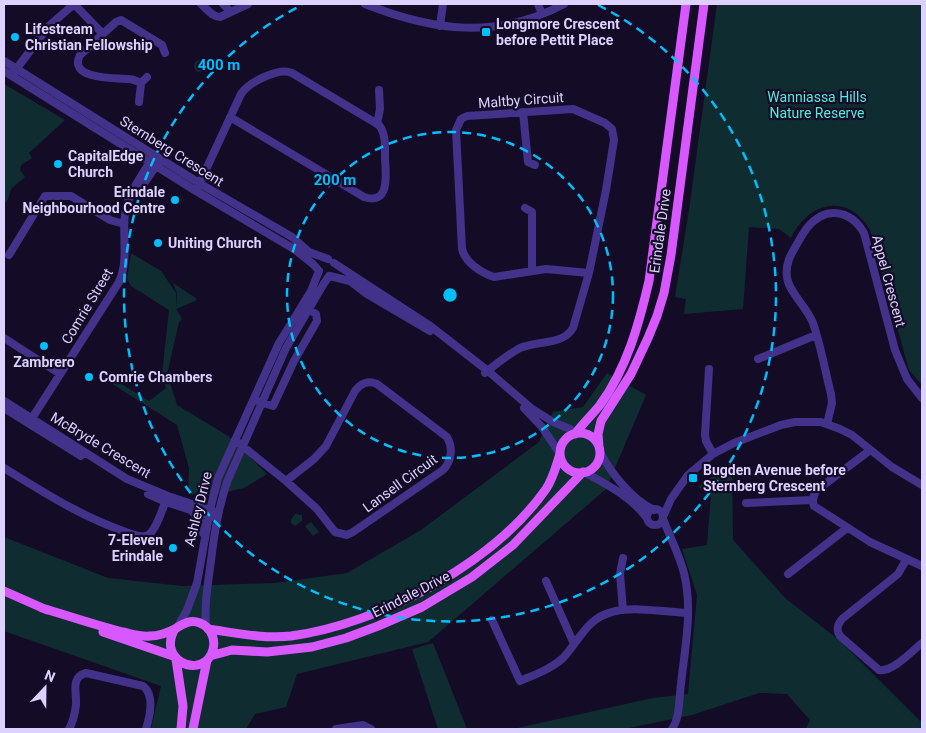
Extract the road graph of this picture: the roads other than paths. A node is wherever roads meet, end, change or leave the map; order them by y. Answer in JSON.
{"nodes":[{"id":1,"x":74,"y":4,"type":"edge"},
{"id":2,"x":201,"y":4,"type":"edge"},
{"id":3,"x":223,"y":4,"type":"edge"},
{"id":4,"x":248,"y":4,"type":"edge"},
{"id":5,"x":365,"y":4,"type":"edge"},
{"id":6,"x":443,"y":4,"type":"edge"},
{"id":7,"x":538,"y":4,"type":"edge"},
{"id":8,"x":564,"y":4,"type":"edge"},
{"id":9,"x":686,"y":4,"type":"edge"},
{"id":10,"x":704,"y":4,"type":"edge"},
{"id":11,"x":231,"y":12,"type":"junction"},
{"id":12,"x":542,"y":14,"type":"junction"},
{"id":13,"x":440,"y":26,"type":"junction"},
{"id":14,"x":103,"y":34,"type":"junction"},
{"id":15,"x":169,"y":38,"type":"dead end"},
{"id":16,"x":162,"y":45,"type":"junction"},
{"id":17,"x":164,"y":53,"type":"dead end"},
{"id":18,"x":4,"y":61,"type":"edge"},
{"id":19,"x":4,"y":71,"type":"edge"},
{"id":20,"x":17,"y":75,"type":"junction"},
{"id":21,"x":147,"y":77,"type":"dead end"},
{"id":22,"x":140,"y":83,"type":"junction"},
{"id":23,"x":379,"y":90,"type":"dead end"},
{"id":24,"x":138,"y":102,"type":"dead end"},
{"id":25,"x":523,"y":112,"type":"junction"},
{"id":26,"x":230,"y":116,"type":"junction"},
{"id":27,"x":376,"y":124,"type":"junction"},
{"id":28,"x":136,"y":154,"type":"junction"},
{"id":29,"x":155,"y":161,"type":"junction"},
{"id":30,"x":529,"y":164,"type":"dead end"},
{"id":31,"x":140,"y":178,"type":"junction"},
{"id":32,"x":198,"y":187,"type":"junction"},
{"id":33,"x":134,"y":191,"type":"junction"},
{"id":34,"x":532,"y":209,"type":"dead end"},
{"id":35,"x":124,"y":224,"type":"junction"},
{"id":36,"x":9,"y":254,"type":"dead end"},
{"id":37,"x":331,"y":261,"type":"junction"},
{"id":38,"x":319,"y":271,"type":"junction"},
{"id":39,"x":532,"y":271,"type":"junction"},
{"id":40,"x":589,"y":273,"type":"junction"},
{"id":41,"x":330,"y":276,"type":"junction"},
{"id":42,"x":305,"y":307,"type":"junction"},
{"id":43,"x":816,"y":335,"type":"junction"},
{"id":44,"x":4,"y":338,"type":"edge"},
{"id":45,"x":447,"y":341,"type":"junction"},
{"id":46,"x":758,"y":359,"type":"dead end"},
{"id":47,"x":709,"y":369,"type":"dead end"},
{"id":48,"x":486,"y":372,"type":"junction"},
{"id":49,"x":60,"y":374,"type":"junction"},
{"id":50,"x":922,"y":398,"type":"edge"},
{"id":51,"x":4,"y":401,"type":"edge"},
{"id":52,"x":257,"y":401,"type":"junction"},
{"id":53,"x":4,"y":408,"type":"edge"},
{"id":54,"x":30,"y":421,"type":"junction"},
{"id":55,"x":827,"y":424,"type":"junction"},
{"id":56,"x":575,"y":434,"type":"junction"},
{"id":57,"x":238,"y":442,"type":"junction"},
{"id":58,"x":599,"y":448,"type":"junction"},
{"id":59,"x":870,"y":451,"type":"junction"},
{"id":60,"x":560,"y":454,"type":"junction"},
{"id":61,"x":713,"y":454,"type":"junction"},
{"id":62,"x":4,"y":468,"type":"edge"},
{"id":63,"x":584,"y":472,"type":"junction"},
{"id":64,"x":218,"y":479,"type":"junction"},
{"id":65,"x":286,"y":481,"type":"junction"},
{"id":66,"x":922,"y":485,"type":"edge"},
{"id":67,"x":167,"y":499,"type":"junction"},
{"id":68,"x":671,"y":499,"type":"junction"},
{"id":69,"x":812,"y":500,"type":"junction"},
{"id":70,"x":746,"y":503,"type":"dead end"},
{"id":71,"x":191,"y":507,"type":"junction"},
{"id":72,"x":655,"y":509,"type":"junction"},
{"id":73,"x":213,"y":514,"type":"junction"},
{"id":74,"x":647,"y":518,"type":"junction"},
{"id":75,"x":663,"y":518,"type":"junction"},
{"id":76,"x":656,"y":525,"type":"junction"},
{"id":77,"x":847,"y":528,"type":"junction"},
{"id":78,"x":670,"y":536,"type":"junction"},
{"id":79,"x":204,"y":540,"type":"junction"},
{"id":80,"x":623,"y":558,"type":"dead end"},
{"id":81,"x":906,"y":560,"type":"junction"},
{"id":82,"x":210,"y":564,"type":"junction"},
{"id":83,"x":922,"y":566,"type":"edge"},
{"id":84,"x":199,"y":567,"type":"junction"},
{"id":85,"x":788,"y":574,"type":"dead end"},
{"id":86,"x":546,"y":581,"type":"dead end"},
{"id":87,"x":4,"y":591,"type":"edge"},
{"id":88,"x":42,"y":608,"type":"junction"},
{"id":89,"x":622,"y":610,"type":"junction"},
{"id":90,"x":688,"y":613,"type":"junction"},
{"id":91,"x":492,"y":620,"type":"dead end"},
{"id":92,"x":176,"y":628,"type":"junction"},
{"id":93,"x":207,"y":628,"type":"junction"},
{"id":94,"x":922,"y":643,"type":"edge"},
{"id":95,"x":574,"y":644,"type":"junction"},
{"id":96,"x":174,"y":657,"type":"junction"},
{"id":97,"x":209,"y":658,"type":"junction"},
{"id":98,"x":675,"y":728,"type":"edge"},
{"id":99,"x":69,"y":729,"type":"edge"},
{"id":100,"x":146,"y":729,"type":"edge"},
{"id":101,"x":181,"y":729,"type":"edge"},
{"id":102,"x":192,"y":729,"type":"edge"},
{"id":103,"x":336,"y":729,"type":"edge"},
{"id":104,"x":371,"y":729,"type":"edge"}],
"edges":[{"from":1,"to":14,"type":"street"},
{"from":1,"to":20,"type":"street"},
{"from":2,"to":11,"type":"street"},
{"from":3,"to":11,"type":"street"},
{"from":4,"to":11,"type":"street"},
{"from":5,"to":13,"type":"street"},
{"from":6,"to":13,"type":"street"},
{"from":7,"to":12,"type":"street"},
{"from":8,"to":12,"type":"street"},
{"from":9,"to":56,"type":"main road","name":"Erindale Drive"},
{"from":10,"to":58,"type":"main road","name":"Erindale Drive"},
{"from":12,"to":13,"type":"street"},
{"from":14,"to":16,"type":"street"},
{"from":14,"to":22,"type":"street"},
{"from":15,"to":16,"type":"street"},
{"from":16,"to":17,"type":"street"},
{"from":18,"to":20,"type":"street","name":"Sternberg Crescent"},
{"from":19,"to":20,"type":"street","name":"Sternberg Crescent"},
{"from":20,"to":28,"type":"street","name":"Sternberg Crescent"},
{"from":20,"to":29,"type":"street","name":"Sternberg Crescent"},
{"from":21,"to":22,"type":"street"},
{"from":22,"to":24,"type":"street"},
{"from":23,"to":27,"type":"street"},
{"from":25,"to":30,"type":"street"},
{"from":25,"to":39,"type":"street","name":"Maltby Circuit"},
{"from":25,"to":40,"type":"street","name":"Maltby Circuit"},
{"from":26,"to":27,"type":"street"},
{"from":26,"to":27,"type":"street"},
{"from":26,"to":32,"type":"street"},
{"from":28,"to":29,"type":"street","name":"Sternberg Crescent"},
{"from":28,"to":31,"type":"street"},
{"from":29,"to":31,"type":"street","name":"Comrie Street"},
{"from":29,"to":32,"type":"street","name":"Sternberg Crescent"},
{"from":29,"to":33,"type":"street","name":"Comrie Street"},
{"from":31,"to":33,"type":"street","name":"Comrie Street"},
{"from":32,"to":37,"type":"street","name":"Sternberg Crescent"},
{"from":32,"to":38,"type":"street","name":"Sternberg Crescent"},
{"from":33,"to":35,"type":"street","name":"Comrie Street"},
{"from":34,"to":39,"type":"street"},
{"from":35,"to":36,"type":"street"},
{"from":35,"to":49,"type":"street","name":"Comrie Street"},
{"from":37,"to":38,"type":"street"},
{"from":37,"to":41,"type":"street"},
{"from":37,"to":45,"type":"street","name":"Sternberg Crescent"},
{"from":38,"to":41,"type":"street"},
{"from":38,"to":42,"type":"street","name":"Ashley Drive"},
{"from":39,"to":40,"type":"street","name":"Maltby Circuit"},
{"from":40,"to":48,"type":"street","name":"Maltby Circuit"},
{"from":41,"to":42,"type":"street","name":"Ashley Drive"},
{"from":41,"to":45,"type":"street","name":"Sternberg Crescent"},
{"from":42,"to":52,"type":"street","name":"Ashley Drive"},
{"from":42,"to":52,"type":"street"},
{"from":43,"to":46,"type":"street"},
{"from":43,"to":50,"type":"street","name":"Appel Crescent"},
{"from":43,"to":55,"type":"street","name":"Appel Crescent"},
{"from":44,"to":49,"type":"street"},
{"from":45,"to":48,"type":"street","name":"Sternberg Crescent"},
{"from":47,"to":61,"type":"street"},
{"from":48,"to":56,"type":"street","name":"Sternberg Crescent"},
{"from":48,"to":60,"type":"street","name":"Sternberg Crescent"},
{"from":49,"to":54,"type":"street","name":"Comrie Street"},
{"from":51,"to":54,"type":"street","name":"McBryde Crescent"},
{"from":52,"to":57,"type":"street","name":"Ashley Drive"},
{"from":53,"to":54,"type":"street","name":"McBryde Crescent"},
{"from":54,"to":67,"type":"street","name":"McBryde Crescent"},
{"from":55,"to":59,"type":"street"},
{"from":55,"to":61,"type":"street"},
{"from":56,"to":58,"type":"main road"},
{"from":56,"to":60,"type":"main road"},
{"from":57,"to":64,"type":"street","name":"Ashley Drive"},
{"from":57,"to":65,"type":"street","name":"Lansell Circuit"},
{"from":57,"to":73,"type":"street","name":"Ashley Drive"},
{"from":58,"to":63,"type":"main road"},
{"from":58,"to":72,"type":"street"},
{"from":59,"to":66,"type":"street"},
{"from":59,"to":69,"type":"street"},
{"from":60,"to":63,"type":"main road"},
{"from":60,"to":93,"type":"main road","name":"Erindale Drive"},
{"from":61,"to":68,"type":"street"},
{"from":62,"to":67,"type":"street"},
{"from":63,"to":74,"type":"street"},
{"from":63,"to":97,"type":"main road","name":"Erindale Drive"},
{"from":64,"to":71,"type":"street"},
{"from":64,"to":73,"type":"street","name":"Ashley Drive"},
{"from":65,"to":65,"type":"street","name":"Lansell Circuit"},
{"from":67,"to":71,"type":"street","name":"McBryde Crescent"},
{"from":68,"to":72,"type":"street"},
{"from":68,"to":75,"type":"street"},
{"from":69,"to":70,"type":"street"},
{"from":69,"to":77,"type":"street"},
{"from":71,"to":73,"type":"street","name":"McBryde Crescent"},
{"from":71,"to":79,"type":"street"},
{"from":72,"to":74,"type":"street"},
{"from":72,"to":75,"type":"street"},
{"from":73,"to":79,"type":"street","name":"Ashley Drive"},
{"from":73,"to":82,"type":"street","name":"Ashley Drive"},
{"from":74,"to":76,"type":"street"},
{"from":75,"to":76,"type":"street"},
{"from":75,"to":78,"type":"street"},
{"from":76,"to":78,"type":"street"},
{"from":77,"to":81,"type":"street"},
{"from":77,"to":85,"type":"street"},
{"from":78,"to":90,"type":"street"},
{"from":79,"to":84,"type":"street","name":"Ashley Drive"},
{"from":80,"to":89,"type":"street"},
{"from":81,"to":83,"type":"street"},
{"from":81,"to":94,"type":"street"},
{"from":82,"to":84,"type":"street"},
{"from":82,"to":93,"type":"street","name":"Ashley Drive"},
{"from":84,"to":92,"type":"street","name":"Ashley Drive"},
{"from":86,"to":95,"type":"street"},
{"from":87,"to":88,"type":"main road"},
{"from":88,"to":92,"type":"main road"},
{"from":88,"to":96,"type":"main road"},
{"from":89,"to":90,"type":"street"},
{"from":89,"to":95,"type":"street"},
{"from":90,"to":98,"type":"street"},
{"from":91,"to":95,"type":"street"},
{"from":92,"to":93,"type":"main road"},
{"from":92,"to":96,"type":"main road"},
{"from":93,"to":97,"type":"main road"},
{"from":96,"to":97,"type":"main road"},
{"from":96,"to":101,"type":"main road"},
{"from":97,"to":102,"type":"main road"},
{"from":99,"to":100,"type":"street"},
{"from":103,"to":104,"type":"street"}]}
